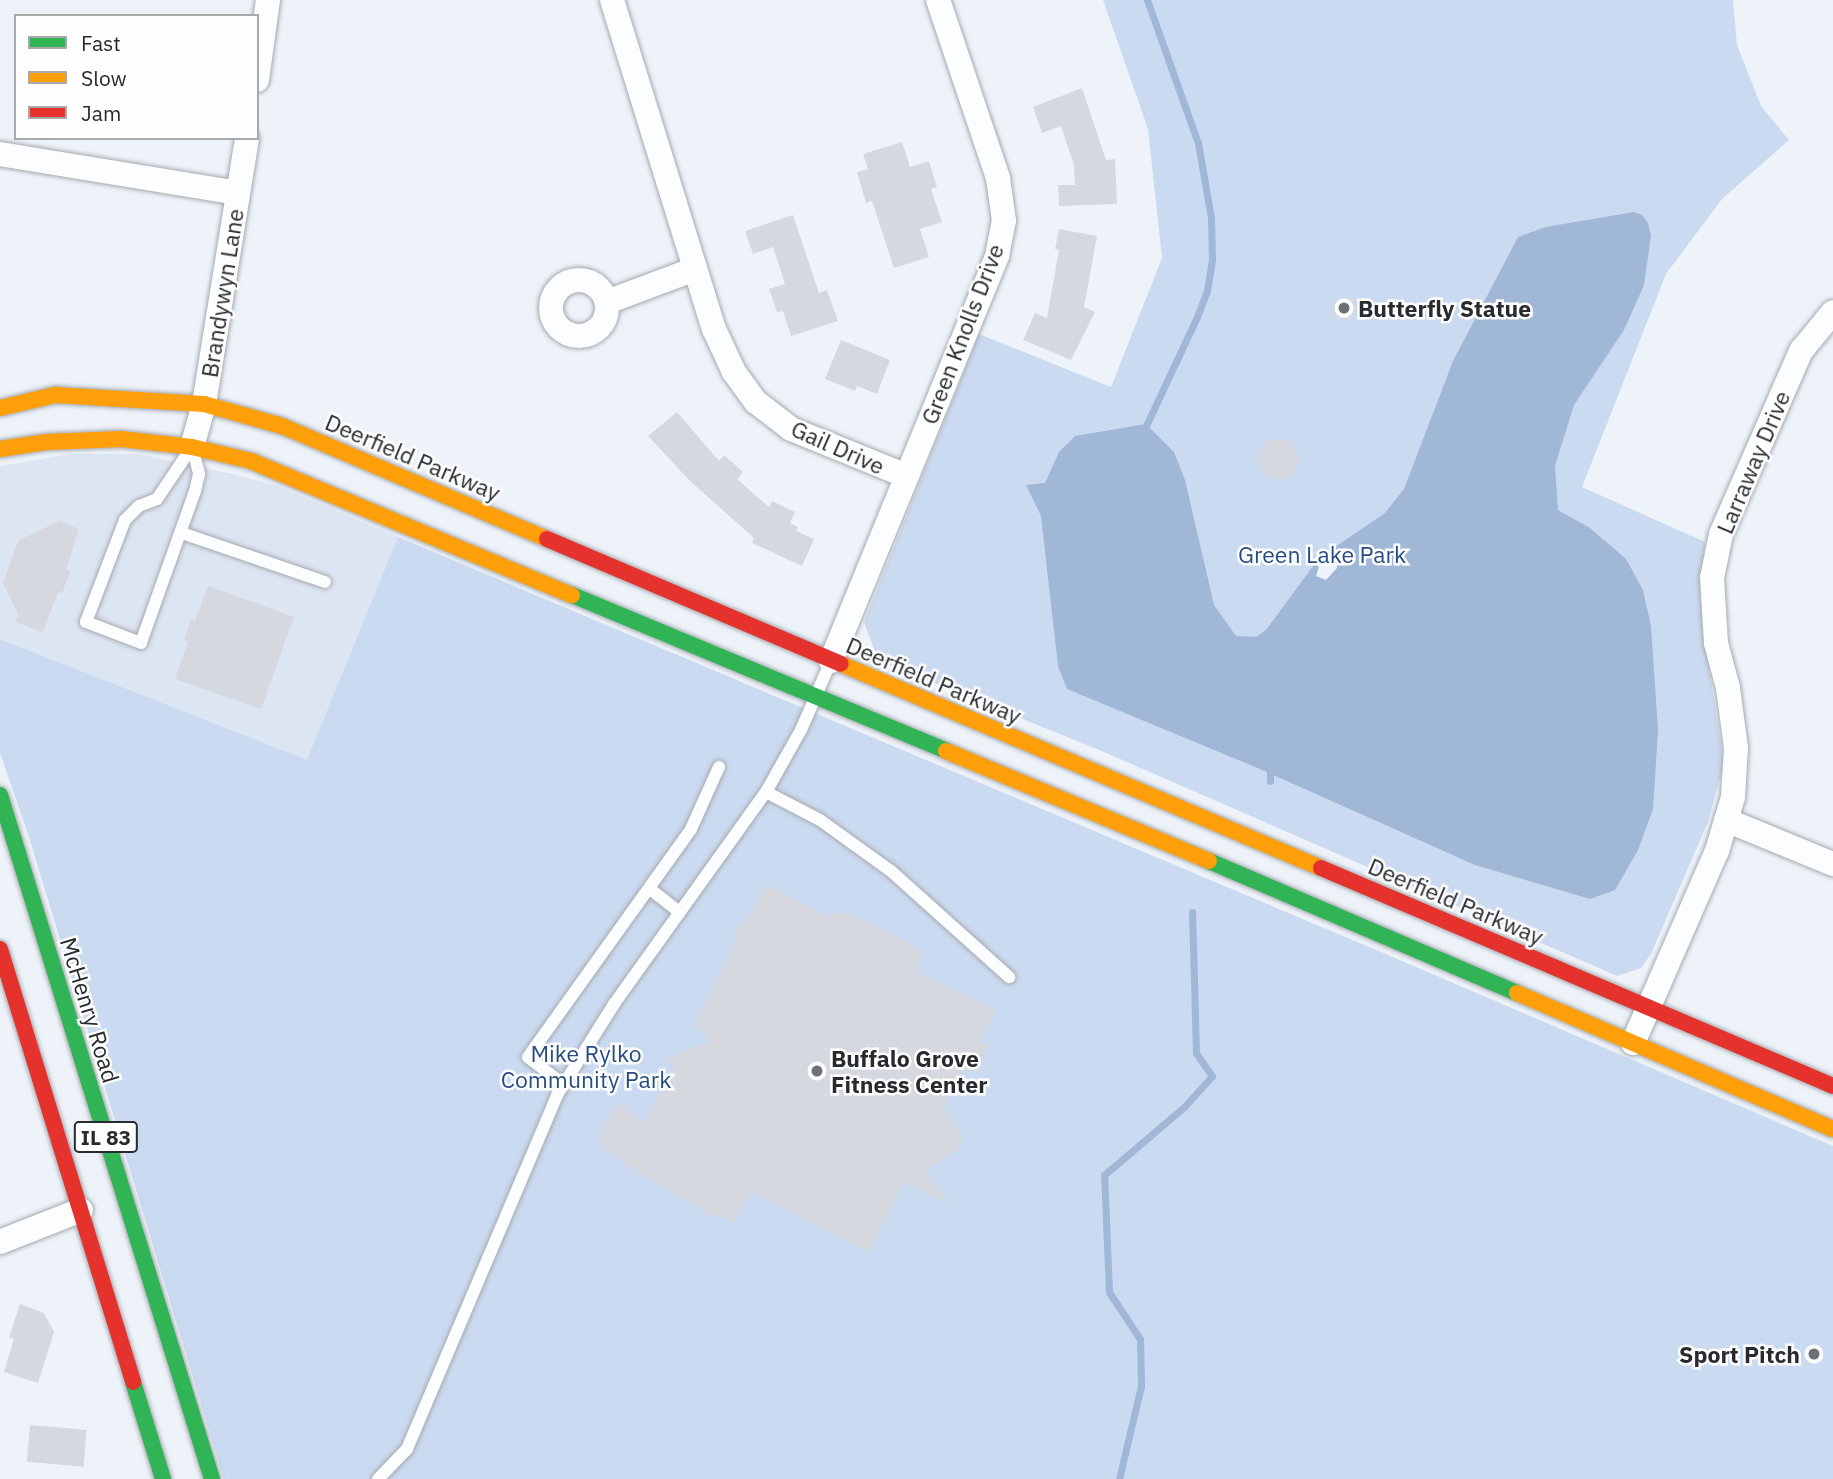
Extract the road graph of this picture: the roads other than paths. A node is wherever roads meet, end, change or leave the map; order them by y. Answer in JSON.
{"nodes":[{"id":1,"x":268,"y":0,"type":"edge"},
{"id":2,"x":612,"y":0,"type":"edge"},
{"id":3,"x":939,"y":0,"type":"edge"},
{"id":4,"x":259,"y":65,"type":"edge"},
{"id":5,"x":247,"y":140,"type":"edge"},
{"id":6,"x":0,"y":154,"type":"edge"},
{"id":7,"x":238,"y":193,"type":"junction"},
{"id":8,"x":695,"y":269,"type":"junction"},
{"id":9,"x":607,"y":302,"type":"dead end"},
{"id":10,"x":1833,"y":312,"type":"edge"},
{"id":11,"x":204,"y":404,"type":"junction"},
{"id":12,"x":0,"y":408,"type":"edge"},
{"id":13,"x":192,"y":447,"type":"junction"},
{"id":14,"x":0,"y":449,"type":"edge"},
{"id":15,"x":907,"y":476,"type":"junction"},
{"id":16,"x":181,"y":533,"type":"junction"},
{"id":17,"x":325,"y":582,"type":"dead end"},
{"id":18,"x":831,"y":661,"type":"junction"},
{"id":19,"x":816,"y":697,"type":"junction"},
{"id":20,"x":719,"y":767,"type":"dead end"},
{"id":21,"x":766,"y":792,"type":"junction"},
{"id":22,"x":0,"y":795,"type":"edge"},
{"id":23,"x":1726,"y":820,"type":"junction"},
{"id":24,"x":1833,"y":864,"type":"edge"},
{"id":25,"x":650,"y":888,"type":"junction"},
{"id":26,"x":679,"y":912,"type":"junction"},
{"id":27,"x":0,"y":949,"type":"edge"},
{"id":28,"x":1009,"y":977,"type":"dead end"},
{"id":29,"x":1647,"y":1006,"type":"junction"},
{"id":30,"x":1633,"y":1043,"type":"junction"},
{"id":31,"x":563,"y":1084,"type":"junction"},
{"id":32,"x":1833,"y":1086,"type":"edge"},
{"id":33,"x":1833,"y":1129,"type":"edge"},
{"id":34,"x":81,"y":1210,"type":"junction"},
{"id":35,"x":0,"y":1242,"type":"edge"},
{"id":36,"x":163,"y":1479,"type":"edge"},
{"id":37,"x":212,"y":1479,"type":"edge"},
{"id":38,"x":378,"y":1479,"type":"edge"}],
"edges":[{"from":1,"to":4,"type":"street"},
{"from":2,"to":8,"type":"street","name":"Gail Drive"},
{"from":3,"to":15,"type":"street","name":"Green Knolls Drive"},
{"from":5,"to":7,"type":"street","name":"Brandywyn Lane"},
{"from":6,"to":7,"type":"street"},
{"from":7,"to":11,"type":"street","name":"Brandywyn Lane"},
{"from":8,"to":9,"type":"street"},
{"from":8,"to":15,"type":"street","name":"Gail Drive"},
{"from":10,"to":23,"type":"street","name":"Larraway Drive"},
{"from":11,"to":12,"type":"main road","name":"Deerfield Parkway"},
{"from":11,"to":13,"type":"street","name":"Brandywyn Lane"},
{"from":11,"to":18,"type":"main road","name":"Deerfield Parkway"},
{"from":13,"to":14,"type":"main road"},
{"from":13,"to":16,"type":"lane"},
{"from":13,"to":16,"type":"lane"},
{"from":13,"to":19,"type":"main road"},
{"from":15,"to":18,"type":"street","name":"Green Knolls Drive"},
{"from":16,"to":17,"type":"lane"},
{"from":18,"to":19,"type":"lane"},
{"from":18,"to":29,"type":"main road","name":"Deerfield Parkway"},
{"from":19,"to":21,"type":"lane"},
{"from":19,"to":30,"type":"main road"},
{"from":20,"to":25,"type":"lane"},
{"from":21,"to":26,"type":"lane"},
{"from":21,"to":28,"type":"lane"},
{"from":22,"to":37,"type":"main road","name":"McHenry Road","number":"IL 83"},
{"from":23,"to":24,"type":"street"},
{"from":23,"to":29,"type":"street"},
{"from":25,"to":26,"type":"lane"},
{"from":25,"to":31,"type":"lane"},
{"from":26,"to":31,"type":"lane"},
{"from":27,"to":34,"type":"main road","number":"IL 83"},
{"from":29,"to":30,"type":"street"},
{"from":29,"to":32,"type":"main road","name":"Deerfield Parkway"},
{"from":30,"to":33,"type":"main road"},
{"from":31,"to":38,"type":"lane"},
{"from":34,"to":35,"type":"street"},
{"from":34,"to":36,"type":"main road","number":"IL 83"}]}
